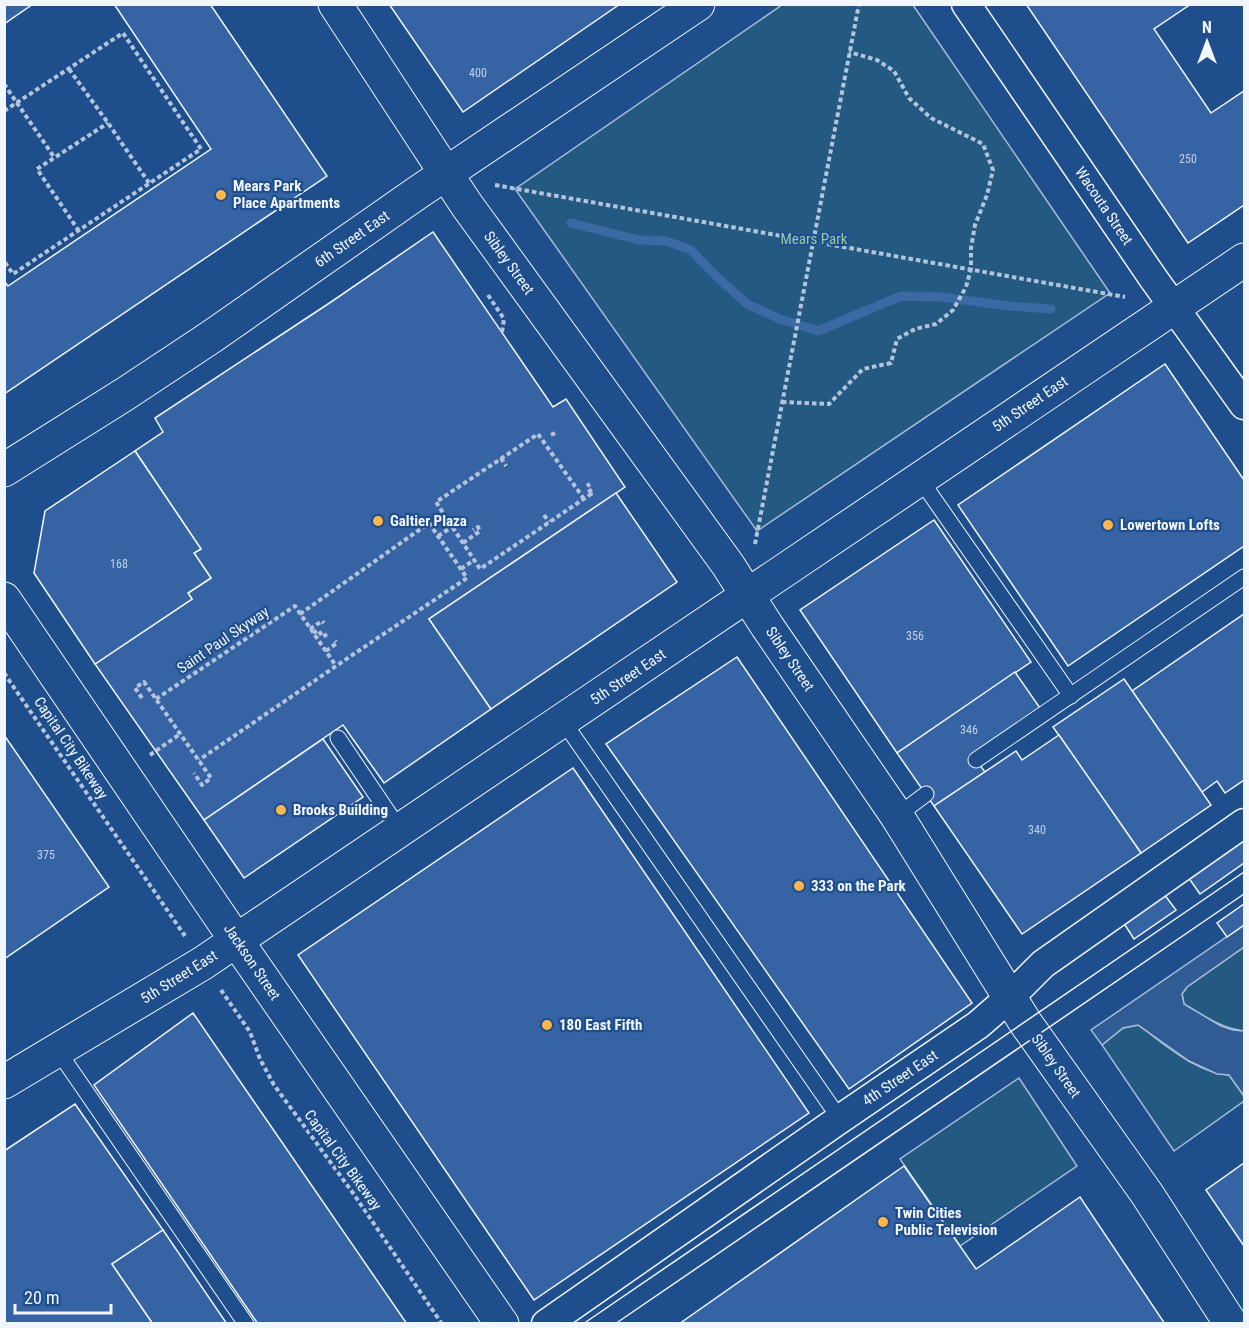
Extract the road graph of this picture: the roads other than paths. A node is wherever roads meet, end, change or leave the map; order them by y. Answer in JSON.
{"nodes":[{"id":1,"x":335,"y":4,"type":"edge"},
{"id":2,"x":698,"y":4,"type":"edge"},
{"id":3,"x":966,"y":4,"type":"edge"},
{"id":4,"x":446,"y":173,"type":"junction"},
{"id":5,"x":1245,"y":260,"type":"edge"},
{"id":6,"x":1174,"y":307,"type":"junction"},
{"id":7,"x":1245,"y":405,"type":"edge"},
{"id":8,"x":4,"y":470,"type":"edge"},
{"id":9,"x":920,"y":479,"type":"junction"},
{"id":10,"x":1245,"y":577,"type":"edge"},
{"id":11,"x":747,"y":595,"type":"junction"},
{"id":12,"x":4,"y":599,"type":"edge"},
{"id":13,"x":1071,"y":696,"type":"junction"},
{"id":14,"x":563,"y":721,"type":"junction"},
{"id":15,"x":338,"y":738,"type":"dead end"},
{"id":16,"x":976,"y":760,"type":"dead end"},
{"id":17,"x":926,"y":794,"type":"dead end"},
{"id":18,"x":897,"y":816,"type":"junction"},
{"id":19,"x":1245,"y":823,"type":"edge"},
{"id":20,"x":400,"y":830,"type":"junction"},
{"id":21,"x":236,"y":940,"type":"junction"},
{"id":22,"x":1009,"y":998,"type":"junction"},
{"id":23,"x":58,"y":1051,"type":"junction"},
{"id":24,"x":7,"y":1076,"type":"edge"},
{"id":25,"x":840,"y":1119,"type":"junction"},
{"id":26,"x":246,"y":1323,"type":"edge"},
{"id":27,"x":502,"y":1323,"type":"edge"},
{"id":28,"x":546,"y":1323,"type":"edge"},
{"id":29,"x":1231,"y":1323,"type":"edge"}],
"edges":[{"from":1,"to":4,"type":"main road","name":"Sibley Street"},
{"from":2,"to":4,"type":"main road","name":"6th Street East"},
{"from":3,"to":6,"type":"street","name":"Wacouta Street"},
{"from":4,"to":8,"type":"main road","name":"6th Street East"},
{"from":4,"to":11,"type":"main road","name":"Sibley Street"},
{"from":5,"to":6,"type":"main road","name":"5th Street East"},
{"from":6,"to":7,"type":"street","name":"Wacouta Street"},
{"from":6,"to":9,"type":"main road","name":"5th Street East"},
{"from":9,"to":11,"type":"main road","name":"5th Street East"},
{"from":9,"to":13,"type":"lane"},
{"from":10,"to":13,"type":"lane"},
{"from":11,"to":14,"type":"main road","name":"5th Street East"},
{"from":11,"to":18,"type":"main road","name":"Sibley Street"},
{"from":12,"to":21,"type":"main road","name":"Jackson Street"},
{"from":13,"to":16,"type":"lane"},
{"from":14,"to":20,"type":"main road","name":"5th Street East"},
{"from":14,"to":25,"type":"lane"},
{"from":15,"to":20,"type":"lane"},
{"from":17,"to":18,"type":"lane"},
{"from":18,"to":22,"type":"main road","name":"Sibley Street"},
{"from":19,"to":22,"type":"street","name":"4th Street East"},
{"from":20,"to":21,"type":"main road","name":"5th Street East"},
{"from":21,"to":23,"type":"main road","name":"5th Street East"},
{"from":21,"to":27,"type":"main road","name":"Jackson Street"},
{"from":22,"to":25,"type":"street","name":"4th Street East"},
{"from":22,"to":29,"type":"main road","name":"Sibley Street"},
{"from":23,"to":24,"type":"main road","name":"5th Street East"},
{"from":23,"to":26,"type":"lane"},
{"from":25,"to":28,"type":"street","name":"4th Street East"}]}
